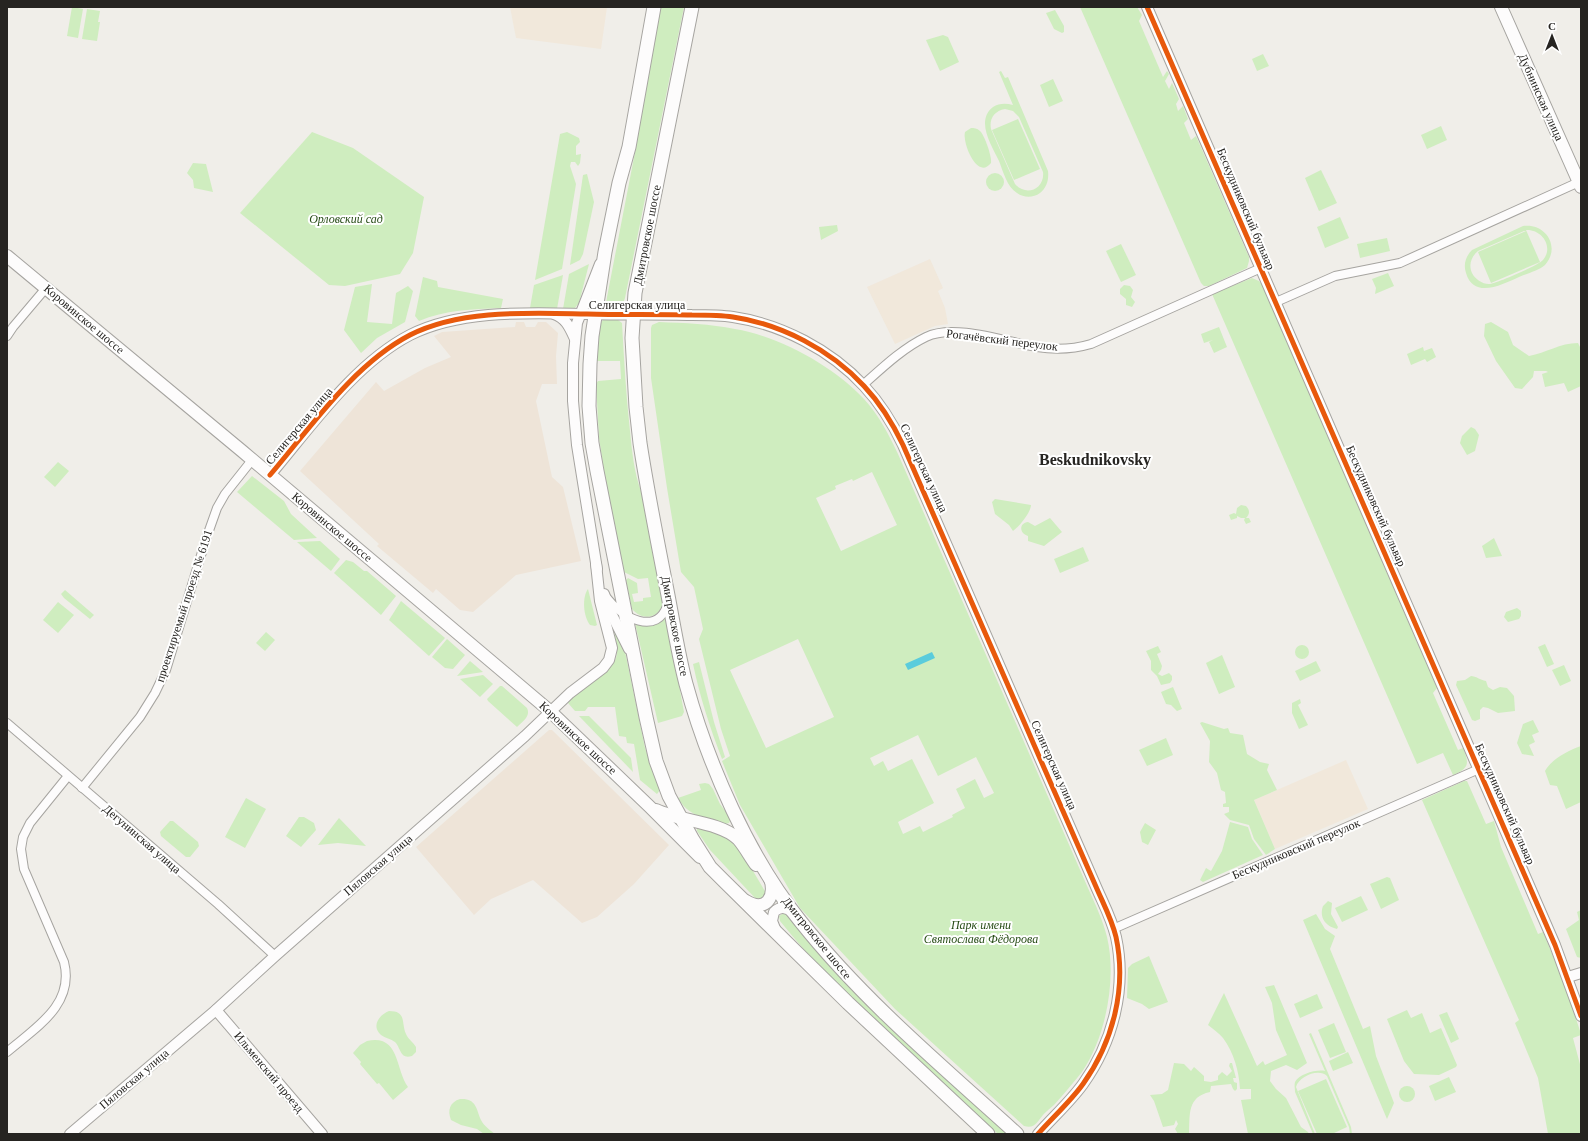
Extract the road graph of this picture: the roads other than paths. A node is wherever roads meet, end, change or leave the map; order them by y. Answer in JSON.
{"nodes":[{"id":1,"x":654,"y":7,"type":"edge"},
{"id":2,"x":692,"y":7,"type":"edge"},
{"id":3,"x":1147,"y":7,"type":"edge"},
{"id":4,"x":1501,"y":7,"type":"edge"},
{"id":5,"x":1580,"y":184,"type":"edge"},
{"id":6,"x":605,"y":252,"type":"junction"},
{"id":7,"x":7,"y":256,"type":"edge"},
{"id":8,"x":1261,"y":268,"type":"junction"},
{"id":9,"x":46,"y":288,"type":"junction"},
{"id":10,"x":1276,"y":302,"type":"junction"},
{"id":11,"x":554,"y":314,"type":"junction"},
{"id":12,"x":580,"y":314,"type":"junction"},
{"id":13,"x":596,"y":314,"type":"junction"},
{"id":14,"x":633,"y":314,"type":"junction"},
{"id":15,"x":7,"y":336,"type":"edge"},
{"id":16,"x":575,"y":339,"type":"junction"},
{"id":17,"x":863,"y":385,"type":"junction"},
{"id":18,"x":252,"y":460,"type":"junction"},
{"id":19,"x":270,"y":475,"type":"junction"},
{"id":20,"x":596,"y":564,"type":"junction"},
{"id":21,"x":603,"y":592,"type":"junction"},
{"id":22,"x":668,"y":595,"type":"junction"},
{"id":23,"x":626,"y":616,"type":"junction"},
{"id":24,"x":636,"y":665,"type":"junction"},
{"id":25,"x":551,"y":712,"type":"junction"},
{"id":26,"x":7,"y":723,"type":"edge"},
{"id":27,"x":1479,"y":769,"type":"junction"},
{"id":28,"x":68,"y":776,"type":"junction"},
{"id":29,"x":82,"y":788,"type":"junction"},
{"id":30,"x":650,"y":806,"type":"junction"},
{"id":31,"x":681,"y":819,"type":"junction"},
{"id":32,"x":710,"y":867,"type":"junction"},
{"id":33,"x":771,"y":884,"type":"junction"},
{"id":34,"x":746,"y":901,"type":"junction"},
{"id":35,"x":795,"y":914,"type":"junction"},
{"id":36,"x":1113,"y":929,"type":"junction"},
{"id":37,"x":779,"y":934,"type":"junction"},
{"id":38,"x":275,"y":956,"type":"junction"},
{"id":39,"x":1581,"y":973,"type":"edge"},
{"id":40,"x":1568,"y":977,"type":"junction"},
{"id":41,"x":216,"y":1010,"type":"junction"},
{"id":42,"x":1581,"y":1016,"type":"edge"},
{"id":43,"x":7,"y":1052,"type":"edge"},
{"id":44,"x":70,"y":1134,"type":"edge"},
{"id":45,"x":322,"y":1134,"type":"edge"},
{"id":46,"x":988,"y":1134,"type":"edge"},
{"id":47,"x":1017,"y":1134,"type":"edge"},
{"id":48,"x":1038,"y":1134,"type":"edge"}],
"edges":[{"from":1,"to":6,"type":"main road","name":"Дмитровское шоссе"},
{"from":2,"to":14,"type":"main road","name":"Дмитровское шоссе"},
{"from":3,"to":8,"type":"street","name":"Бескудниковский бульвар"},
{"from":4,"to":5,"type":"main road","name":"Дубнинская улица"},
{"from":5,"to":10,"type":"street"},
{"from":6,"to":12,"type":"street"},
{"from":6,"to":13,"type":"main road","name":"Дмитровское шоссе"},
{"from":7,"to":9,"type":"main road","name":"Коровинское шоссе"},
{"from":8,"to":10,"type":"street","name":"Бескудниковский бульвар"},
{"from":8,"to":17,"type":"street","name":"Рогачёвский переулок"},
{"from":9,"to":15,"type":"street"},
{"from":9,"to":18,"type":"main road","name":"Коровинское шоссе"},
{"from":10,"to":27,"type":"street","name":"Бескудниковский бульвар"},
{"from":11,"to":12,"type":"street","name":"Селигерская улица"},
{"from":11,"to":16,"type":"street"},
{"from":11,"to":19,"type":"street","name":"Селигерская улица"},
{"from":12,"to":13,"type":"street","name":"Селигерская улица"},
{"from":12,"to":16,"type":"street"},
{"from":13,"to":14,"type":"street","name":"Селигерская улица"},
{"from":13,"to":23,"type":"main road","name":"Дмитровское шоссе"},
{"from":14,"to":17,"type":"street","name":"Селигерская улица"},
{"from":14,"to":22,"type":"main road","name":"Дмитровское шоссе"},
{"from":16,"to":20,"type":"street"},
{"from":17,"to":36,"type":"street","name":"Селигерская улица"},
{"from":18,"to":19,"type":"main road","name":"Коровинское шоссе"},
{"from":18,"to":29,"type":"street","name":"проектируемый проезд № 6191"},
{"from":19,"to":25,"type":"main road","name":"Коровинское шоссе"},
{"from":20,"to":21,"type":"street"},
{"from":20,"to":25,"type":"street","name":"Пяловская улица"},
{"from":21,"to":23,"type":"street"},
{"from":21,"to":24,"type":"street"},
{"from":22,"to":23,"type":"street"},
{"from":22,"to":33,"type":"main road","name":"Дмитровское шоссе"},
{"from":23,"to":24,"type":"main road","name":"Дмитровское шоссе"},
{"from":24,"to":31,"type":"main road","name":"Дмитровское шоссе"},
{"from":25,"to":30,"type":"main road","name":"Коровинское шоссе"},
{"from":25,"to":38,"type":"street","name":"Пяловская улица"},
{"from":26,"to":28,"type":"street","name":"Дегунинская улица"},
{"from":27,"to":36,"type":"street","name":"Бескудниковский переулок"},
{"from":27,"to":40,"type":"street","name":"Бескудниковский бульвар"},
{"from":28,"to":29,"type":"street","name":"Дегунинская улица"},
{"from":28,"to":43,"type":"street"},
{"from":29,"to":38,"type":"street","name":"Дегунинская улица"},
{"from":30,"to":31,"type":"main road","name":"Коровинское шоссе"},
{"from":30,"to":32,"type":"main road","name":"Коровинское шоссе"},
{"from":31,"to":32,"type":"main road","name":"Дмитровское шоссе"},
{"from":31,"to":33,"type":"main road","name":"Дмитровское шоссе"},
{"from":32,"to":34,"type":"main road","name":"Дмитровское шоссе"},
{"from":33,"to":34,"type":"main road"},
{"from":33,"to":35,"type":"main road","name":"Дмитровское шоссе"},
{"from":34,"to":37,"type":"main road","name":"Дмитровское шоссе"},
{"from":35,"to":37,"type":"street"},
{"from":35,"to":47,"type":"main road","name":"Дмитровское шоссе"},
{"from":36,"to":48,"type":"street","name":"Селигерская улица"},
{"from":37,"to":46,"type":"main road","name":"Дмитровское шоссе"},
{"from":38,"to":41,"type":"street","name":"Пяловская улица"},
{"from":39,"to":40,"type":"street"},
{"from":40,"to":42,"type":"street","name":"Бескудниковский бульвар"},
{"from":41,"to":44,"type":"street","name":"Пяловская улица"},
{"from":41,"to":45,"type":"street","name":"Ильменский проезд"}]}
